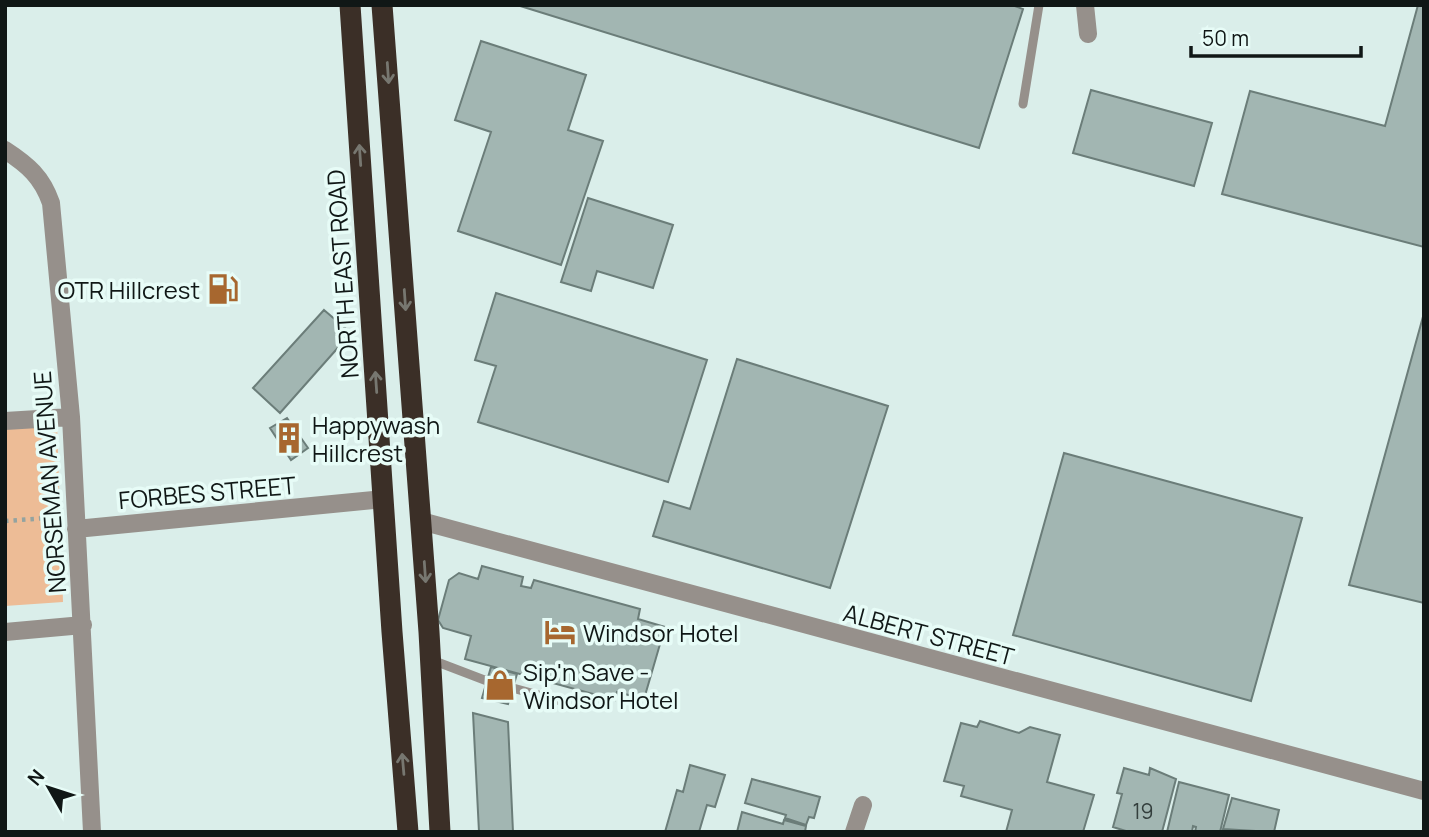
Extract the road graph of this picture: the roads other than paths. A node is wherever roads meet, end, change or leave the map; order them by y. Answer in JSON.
{"nodes":[{"id":1,"x":350,"y":5,"type":"edge"},
{"id":2,"x":382,"y":5,"type":"edge"},
{"id":3,"x":1039,"y":5,"type":"edge"},
{"id":4,"x":1086,"y":5,"type":"edge"},
{"id":5,"x":1088,"y":34,"type":"dead end"},
{"id":6,"x":1023,"y":103,"type":"dead end"},
{"id":7,"x":5,"y":150,"type":"edge"},
{"id":8,"x":71,"y":418,"type":"junction"},
{"id":9,"x":5,"y":421,"type":"edge"},
{"id":10,"x":419,"y":497,"type":"junction"},
{"id":11,"x":384,"y":499,"type":"junction"},
{"id":12,"x":421,"y":521,"type":"junction"},
{"id":13,"x":385,"y":523,"type":"junction"},
{"id":14,"x":76,"y":529,"type":"junction"},
{"id":15,"x":83,"y":625,"type":"junction"},
{"id":16,"x":5,"y":632,"type":"edge"},
{"id":17,"x":431,"y":660,"type":"junction"},
{"id":18,"x":564,"y":702,"type":"dead end"},
{"id":19,"x":1424,"y":791,"type":"edge"},
{"id":20,"x":863,"y":805,"type":"dead end"},
{"id":21,"x":92,"y":832,"type":"edge"},
{"id":22,"x":408,"y":832,"type":"edge"},
{"id":23,"x":440,"y":832,"type":"edge"},
{"id":24,"x":854,"y":832,"type":"edge"}],
"edges":[{"from":11,"to":1,"type":"highway","name":"NORTH EAST ROAD","one_way":true},
{"from":2,"to":10,"type":"highway","one_way":true},
{"from":3,"to":6,"type":"lane"},
{"from":4,"to":5,"type":"street"},
{"from":7,"to":8,"type":"street","name":"NORSEMAN AVENUE"},
{"from":8,"to":9,"type":"street"},
{"from":8,"to":14,"type":"street","name":"NORSEMAN AVENUE"},
{"from":10,"to":11,"type":"highway"},
{"from":10,"to":12,"type":"highway"},
{"from":11,"to":13,"type":"highway","name":"NORTH EAST ROAD"},
{"from":11,"to":14,"type":"street","name":"FORBES STREET"},
{"from":12,"to":13,"type":"highway"},
{"from":12,"to":17,"type":"highway","one_way":true},
{"from":12,"to":19,"type":"street","name":"ALBERT STREET"},
{"from":22,"to":13,"type":"highway","name":"NORTH EAST ROAD","one_way":true},
{"from":14,"to":15,"type":"street","name":"NORSEMAN AVENUE"},
{"from":15,"to":16,"type":"street"},
{"from":15,"to":21,"type":"street","name":"NORSEMAN AVENUE"},
{"from":17,"to":18,"type":"lane"},
{"from":17,"to":23,"type":"highway"},
{"from":20,"to":24,"type":"street"}]}
